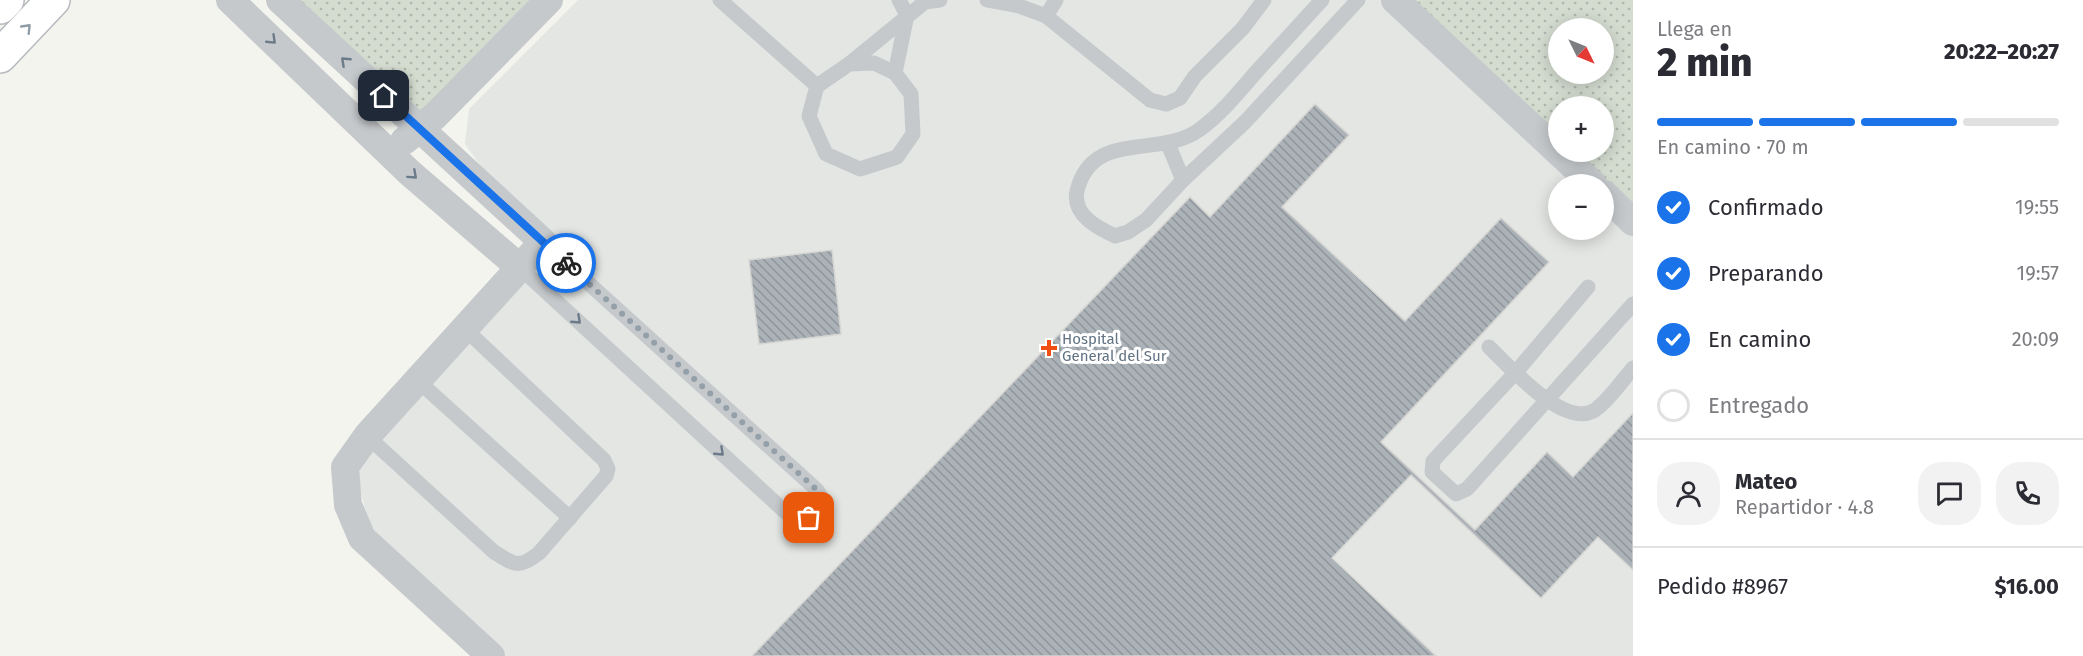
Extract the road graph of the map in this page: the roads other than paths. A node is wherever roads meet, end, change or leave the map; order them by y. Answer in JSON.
{"nodes":[{"id":1,"x":7,"y":0,"type":"edge"},
{"id":2,"x":230,"y":0,"type":"edge"},
{"id":3,"x":280,"y":0,"type":"edge"},
{"id":4,"x":549,"y":0,"type":"edge"},
{"id":5,"x":720,"y":0,"type":"edge"},
{"id":6,"x":899,"y":0,"type":"edge"},
{"id":7,"x":940,"y":0,"type":"edge"},
{"id":8,"x":987,"y":0,"type":"edge"},
{"id":9,"x":1056,"y":0,"type":"edge"},
{"id":10,"x":1264,"y":0,"type":"edge"},
{"id":11,"x":1322,"y":0,"type":"edge"},
{"id":12,"x":1358,"y":0,"type":"edge"},
{"id":13,"x":1395,"y":0,"type":"edge"},
{"id":14,"x":54,"y":1,"type":"edge"},
{"id":15,"x":0,"y":7,"type":"edge"},
{"id":16,"x":908,"y":15,"type":"junction"},
{"id":17,"x":1046,"y":16,"type":"junction"},
{"id":18,"x":0,"y":56,"type":"edge"},
{"id":19,"x":849,"y":64,"type":"junction"},
{"id":20,"x":895,"y":73,"type":"junction"},
{"id":21,"x":818,"y":86,"type":"junction"},
{"id":22,"x":418,"y":129,"type":"junction"},
{"id":23,"x":1168,"y":144,"type":"junction"},
{"id":24,"x":390,"y":153,"type":"junction"},
{"id":25,"x":1582,"y":174,"type":"edge"},
{"id":26,"x":1183,"y":180,"type":"junction"},
{"id":27,"x":1614,"y":204,"type":"edge"},
{"id":28,"x":1633,"y":222,"type":"edge"},
{"id":29,"x":543,"y":242,"type":"junction"},
{"id":30,"x":518,"y":266,"type":"junction"},
{"id":31,"x":1588,"y":287,"type":"dead end"},
{"id":32,"x":1633,"y":304,"type":"edge"},
{"id":33,"x":464,"y":328,"type":"junction"},
{"id":34,"x":1489,"y":347,"type":"dead end"},
{"id":35,"x":1633,"y":368,"type":"edge"},
{"id":36,"x":1516,"y":372,"type":"junction"},
{"id":37,"x":417,"y":380,"type":"junction"},
{"id":38,"x":1545,"y":401,"type":"junction"},
{"id":39,"x":367,"y":436,"type":"junction"},
{"id":40,"x":570,"y":518,"type":"junction"},
{"id":41,"x":491,"y":656,"type":"edge"}],
"edges":[{"from":1,"to":15,"type":"main road"},
{"from":2,"to":24,"type":"street","one_way":true},
{"from":22,"to":3,"type":"street","one_way":true},
{"from":4,"to":22,"type":"street"},
{"from":5,"to":21,"type":"lane"},
{"from":6,"to":16,"type":"lane"},
{"from":7,"to":16,"type":"lane"},
{"from":8,"to":17,"type":"lane"},
{"from":9,"to":17,"type":"lane"},
{"from":10,"to":17,"type":"lane"},
{"from":11,"to":23,"type":"lane"},
{"from":12,"to":26,"type":"lane"},
{"from":13,"to":25,"type":"street"},
{"from":18,"to":14,"type":"main road","one_way":true},
{"from":16,"to":19,"type":"lane"},
{"from":16,"to":20,"type":"lane"},
{"from":19,"to":20,"type":"lane"},
{"from":19,"to":21,"type":"lane"},
{"from":20,"to":21,"type":"lane"},
{"from":22,"to":24,"type":"street"},
{"from":22,"to":29,"type":"street"},
{"from":23,"to":26,"type":"lane"},
{"from":23,"to":26,"type":"lane"},
{"from":24,"to":30,"type":"street","one_way":true},
{"from":27,"to":28,"type":"street"},
{"from":29,"to":30,"type":"street"},
{"from":30,"to":29,"type":"lane","one_way":true},
{"from":30,"to":33,"type":"street"},
{"from":31,"to":36,"type":"lane"},
{"from":32,"to":38,"type":"lane"},
{"from":33,"to":37,"type":"street"},
{"from":33,"to":40,"type":"lane"},
{"from":34,"to":36,"type":"lane"},
{"from":35,"to":38,"type":"lane"},
{"from":36,"to":38,"type":"lane"},
{"from":36,"to":38,"type":"lane"},
{"from":37,"to":39,"type":"street"},
{"from":37,"to":40,"type":"lane"},
{"from":39,"to":40,"type":"lane"},
{"from":39,"to":41,"type":"street"}]}
